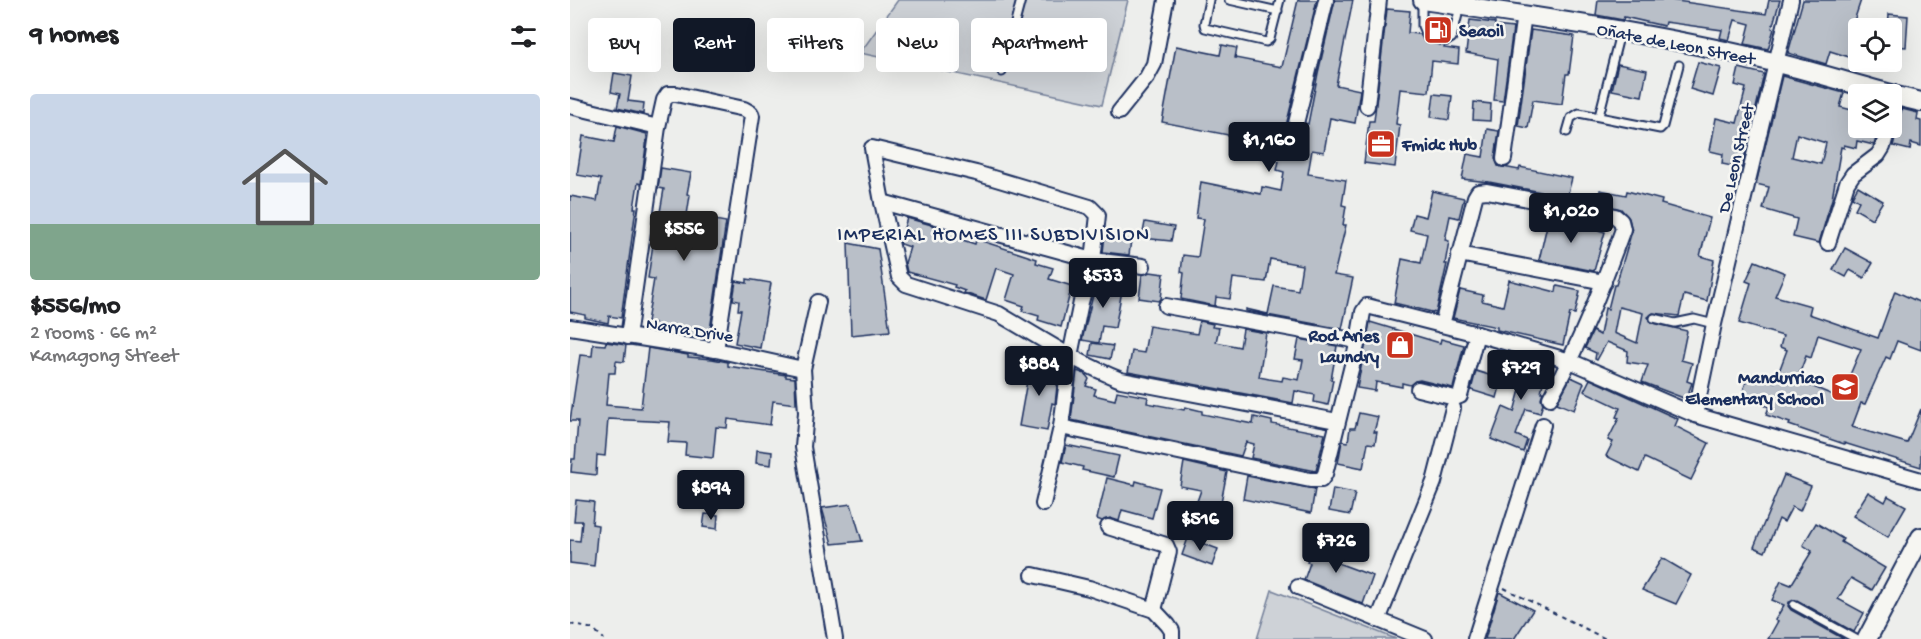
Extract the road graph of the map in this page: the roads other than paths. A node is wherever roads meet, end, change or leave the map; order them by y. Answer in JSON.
{"nodes":[{"id":1,"x":1021,"y":0,"type":"edge"},
{"id":2,"x":1209,"y":0,"type":"edge"},
{"id":3,"x":1229,"y":0,"type":"edge"},
{"id":4,"x":1280,"y":0,"type":"edge"},
{"id":5,"x":1326,"y":0,"type":"edge"},
{"id":6,"x":1379,"y":0,"type":"edge"},
{"id":7,"x":1423,"y":0,"type":"edge"},
{"id":8,"x":1791,"y":0,"type":"edge"},
{"id":9,"x":1163,"y":1,"type":"edge"},
{"id":10,"x":1466,"y":4,"type":"edge"},
{"id":11,"x":1278,"y":11,"type":"junction"},
{"id":12,"x":1524,"y":14,"type":"junction"},
{"id":13,"x":1016,"y":18,"type":"edge"},
{"id":14,"x":1620,"y":30,"type":"junction"},
{"id":15,"x":1776,"y":63,"type":"junction"},
{"id":16,"x":1678,"y":65,"type":"dead end"},
{"id":17,"x":1848,"y":85,"type":"edge"},
{"id":18,"x":1902,"y":100,"type":"edge"},
{"id":19,"x":1921,"y":102,"type":"edge"},
{"id":20,"x":570,"y":106,"type":"edge"},
{"id":21,"x":1367,"y":106,"type":"dead end"},
{"id":22,"x":1119,"y":112,"type":"dead end"},
{"id":23,"x":1599,"y":116,"type":"junction"},
{"id":24,"x":658,"y":127,"type":"junction"},
{"id":25,"x":1567,"y":132,"type":"dead end"},
{"id":26,"x":1885,"y":138,"type":"edge"},
{"id":27,"x":1291,"y":144,"type":"dead end"},
{"id":28,"x":1504,"y":159,"type":"dead end"},
{"id":29,"x":882,"y":202,"type":"junction"},
{"id":30,"x":1828,"y":243,"type":"dead end"},
{"id":31,"x":1459,"y":254,"type":"junction"},
{"id":32,"x":1093,"y":260,"type":"junction"},
{"id":33,"x":1143,"y":266,"type":"dead end"},
{"id":34,"x":1604,"y":282,"type":"junction"},
{"id":35,"x":818,"y":302,"type":"dead end"},
{"id":36,"x":1166,"y":306,"type":"dead end"},
{"id":37,"x":1654,"y":318,"type":"dead end"},
{"id":38,"x":1714,"y":324,"type":"junction"},
{"id":39,"x":1442,"y":325,"type":"junction"},
{"id":40,"x":570,"y":328,"type":"edge"},
{"id":41,"x":1477,"y":334,"type":"junction"},
{"id":42,"x":628,"y":337,"type":"junction"},
{"id":43,"x":1358,"y":341,"type":"junction"},
{"id":44,"x":716,"y":351,"type":"junction"},
{"id":45,"x":1070,"y":356,"type":"junction"},
{"id":46,"x":1570,"y":361,"type":"junction"},
{"id":47,"x":803,"y":369,"type":"junction"},
{"id":48,"x":1418,"y":389,"type":"dead end"},
{"id":49,"x":1550,"y":398,"type":"dead end"},
{"id":50,"x":1454,"y":408,"type":"dead end"},
{"id":51,"x":1695,"y":415,"type":"junction"},
{"id":52,"x":1337,"y":421,"type":"junction"},
{"id":53,"x":1543,"y":425,"type":"dead end"},
{"id":54,"x":1061,"y":427,"type":"junction"},
{"id":55,"x":1921,"y":480,"type":"edge"},
{"id":56,"x":1043,"y":504,"type":"dead end"},
{"id":57,"x":1108,"y":527,"type":"dead end"},
{"id":58,"x":1921,"y":537,"type":"edge"},
{"id":59,"x":1033,"y":575,"type":"dead end"},
{"id":60,"x":1298,"y":587,"type":"dead end"},
{"id":61,"x":1794,"y":605,"type":"dead end"},
{"id":62,"x":1154,"y":610,"type":"junction"},
{"id":63,"x":1378,"y":620,"type":"junction"},
{"id":64,"x":1867,"y":638,"type":"edge"},
{"id":65,"x":835,"y":639,"type":"edge"},
{"id":66,"x":1172,"y":639,"type":"edge"},
{"id":67,"x":1425,"y":639,"type":"edge"},
{"id":68,"x":1474,"y":639,"type":"edge"}],
"edges":[{"from":1,"to":13,"type":"lane"},
{"from":2,"to":11,"type":"lane"},
{"from":3,"to":11,"type":"lane"},
{"from":4,"to":11,"type":"lane"},
{"from":5,"to":27,"type":"street"},
{"from":6,"to":21,"type":"street"},
{"from":7,"to":10,"type":"main road","name":"Oñate de Leon Street"},
{"from":7,"to":10,"type":"lane"},
{"from":8,"to":15,"type":"street","name":"De Leon Street"},
{"from":9,"to":22,"type":"street"},
{"from":10,"to":12,"type":"main road","name":"Oñate de Leon Street"},
{"from":12,"to":14,"type":"main road","name":"Oñate de Leon Street"},
{"from":12,"to":28,"type":"street"},
{"from":14,"to":15,"type":"main road","name":"Oñate de Leon Street"},
{"from":14,"to":23,"type":"lane"},
{"from":15,"to":17,"type":"main road","name":"Oñate de Leon Street"},
{"from":15,"to":38,"type":"street","name":"De Leon Street"},
{"from":16,"to":23,"type":"lane"},
{"from":18,"to":19,"type":"main road","name":"Oñate de Leon Street"},
{"from":20,"to":24,"type":"street"},
{"from":23,"to":25,"type":"lane"},
{"from":24,"to":42,"type":"street"},
{"from":24,"to":44,"type":"street"},
{"from":26,"to":30,"type":"street"},
{"from":29,"to":32,"type":"street"},
{"from":29,"to":32,"type":"street"},
{"from":29,"to":45,"type":"street"},
{"from":31,"to":34,"type":"street"},
{"from":31,"to":34,"type":"street"},
{"from":31,"to":39,"type":"street"},
{"from":32,"to":33,"type":"street"},
{"from":32,"to":45,"type":"street"},
{"from":34,"to":46,"type":"street"},
{"from":35,"to":47,"type":"street"},
{"from":36,"to":43,"type":"street"},
{"from":37,"to":38,"type":"lane"},
{"from":38,"to":51,"type":"street","name":"De Leon Street"},
{"from":39,"to":41,"type":"street"},
{"from":39,"to":43,"type":"street"},
{"from":40,"to":42,"type":"street","name":"Narra Drive"},
{"from":41,"to":46,"type":"street"},
{"from":41,"to":48,"type":"street"},
{"from":42,"to":44,"type":"street","name":"Narra Drive"},
{"from":43,"to":52,"type":"street"},
{"from":44,"to":47,"type":"street","name":"Narra Drive"},
{"from":45,"to":52,"type":"street"},
{"from":45,"to":54,"type":"street"},
{"from":46,"to":49,"type":"street"},
{"from":46,"to":51,"type":"street"},
{"from":47,"to":65,"type":"street"},
{"from":50,"to":63,"type":"street"},
{"from":51,"to":55,"type":"street"},
{"from":52,"to":54,"type":"street"},
{"from":53,"to":68,"type":"street"},
{"from":54,"to":56,"type":"street"},
{"from":57,"to":62,"type":"street"},
{"from":58,"to":64,"type":"main road"},
{"from":59,"to":62,"type":"street"},
{"from":60,"to":63,"type":"street"},
{"from":61,"to":64,"type":"lane"},
{"from":62,"to":66,"type":"street"},
{"from":63,"to":67,"type":"street"}]}
